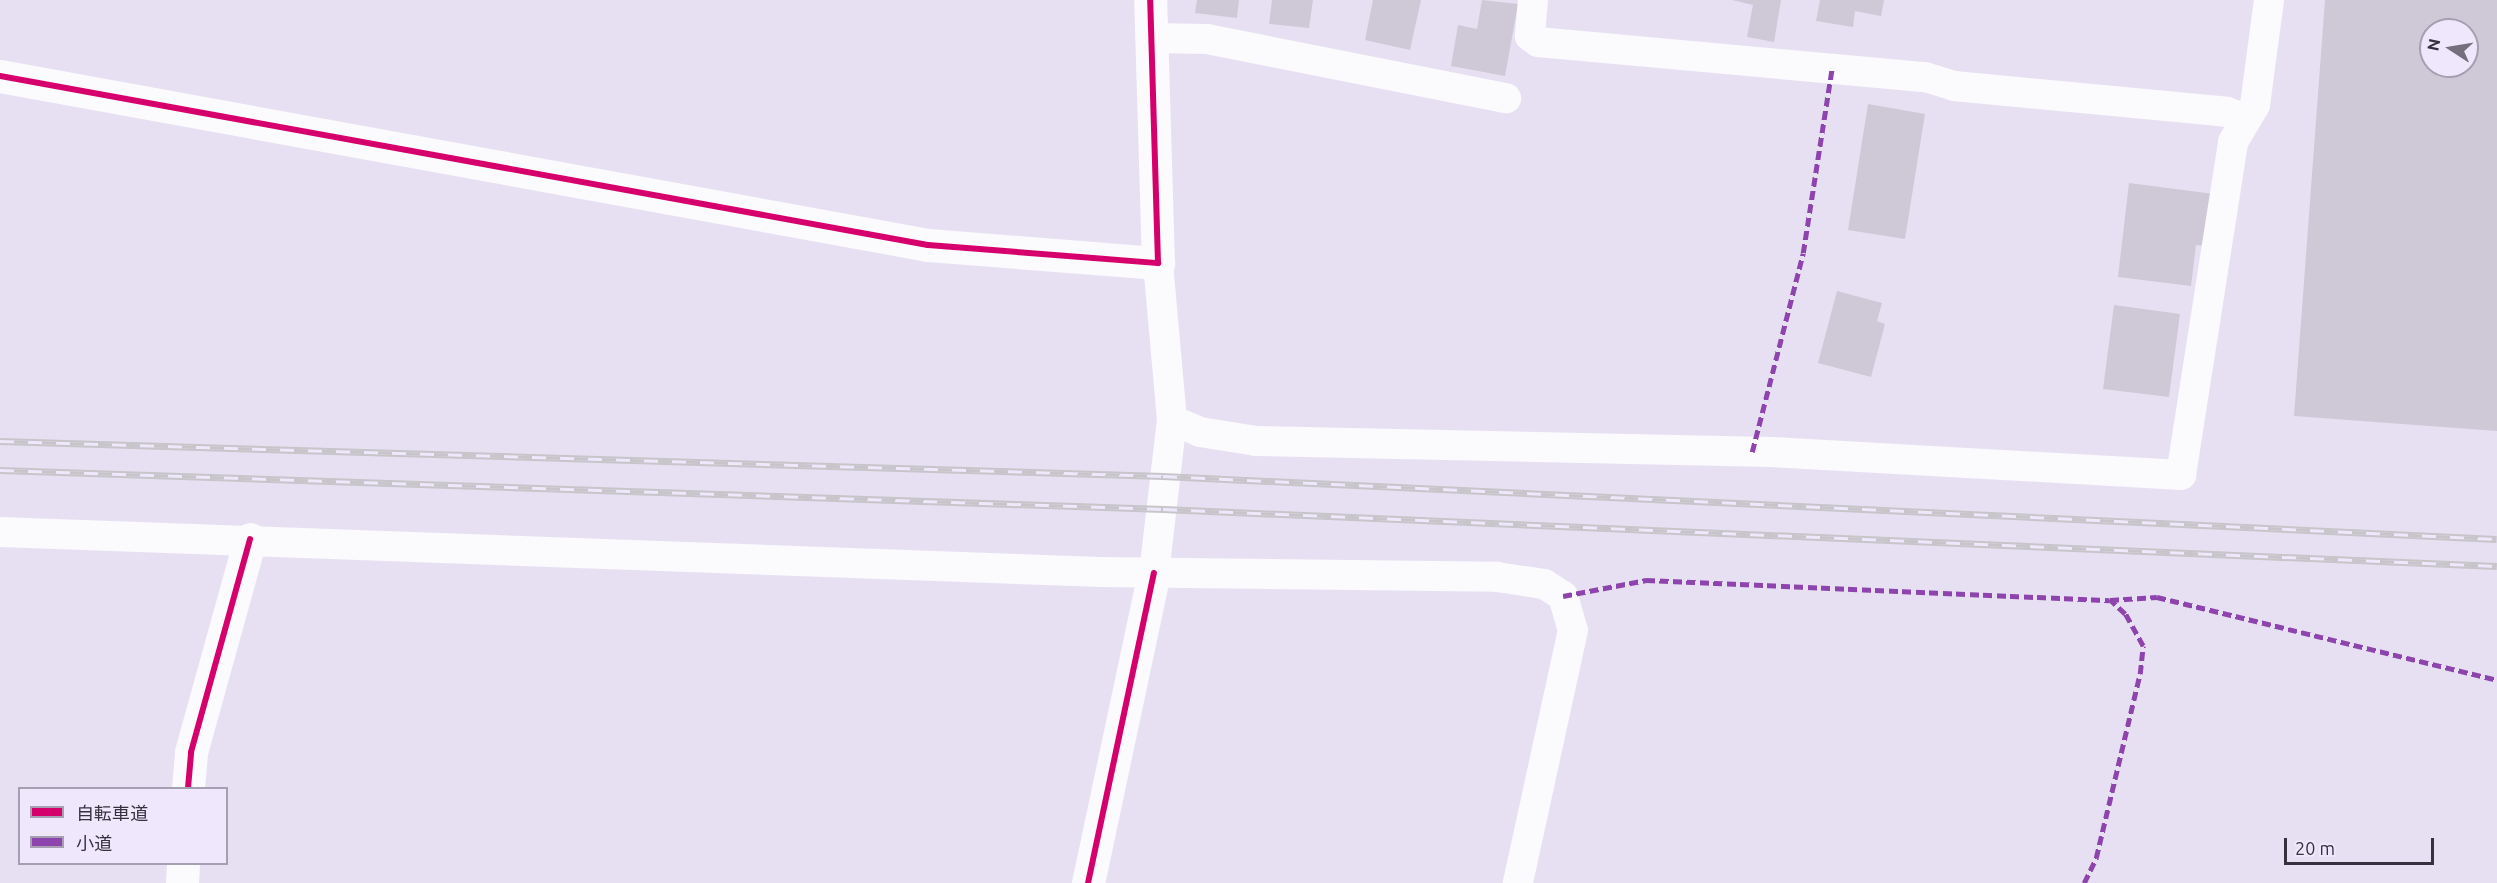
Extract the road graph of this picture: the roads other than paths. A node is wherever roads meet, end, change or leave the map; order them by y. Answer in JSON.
{"nodes":[{"id":1,"x":1150,"y":0,"type":"edge"},
{"id":2,"x":1533,"y":0,"type":"edge"},
{"id":3,"x":2269,"y":0,"type":"edge"},
{"id":4,"x":1151,"y":38,"type":"junction"},
{"id":5,"x":0,"y":76,"type":"edge"},
{"id":6,"x":1506,"y":98,"type":"dead end"},
{"id":7,"x":2246,"y":119,"type":"junction"},
{"id":8,"x":1158,"y":263,"type":"junction"},
{"id":9,"x":1172,"y":420,"type":"junction"},
{"id":10,"x":0,"y":532,"type":"edge"},
{"id":11,"x":250,"y":539,"type":"junction"},
{"id":12,"x":1154,"y":573,"type":"junction"},
{"id":13,"x":188,"y":787,"type":"edge"},
{"id":14,"x":183,"y":865,"type":"edge"},
{"id":15,"x":182,"y":883,"type":"edge"},
{"id":16,"x":1088,"y":883,"type":"edge"},
{"id":17,"x":1518,"y":883,"type":"edge"}],
"edges":[{"from":1,"to":4,"type":"street"},
{"from":2,"to":7,"type":"lane"},
{"from":3,"to":7,"type":"lane"},
{"from":4,"to":6,"type":"lane"},
{"from":4,"to":8,"type":"street"},
{"from":5,"to":8,"type":"street"},
{"from":7,"to":9,"type":"lane"},
{"from":8,"to":9,"type":"lane"},
{"from":9,"to":12,"type":"lane"},
{"from":10,"to":11,"type":"lane"},
{"from":11,"to":12,"type":"lane"},
{"from":11,"to":13,"type":"street"},
{"from":12,"to":16,"type":"street"},
{"from":12,"to":17,"type":"lane"},
{"from":14,"to":15,"type":"street"}]}
